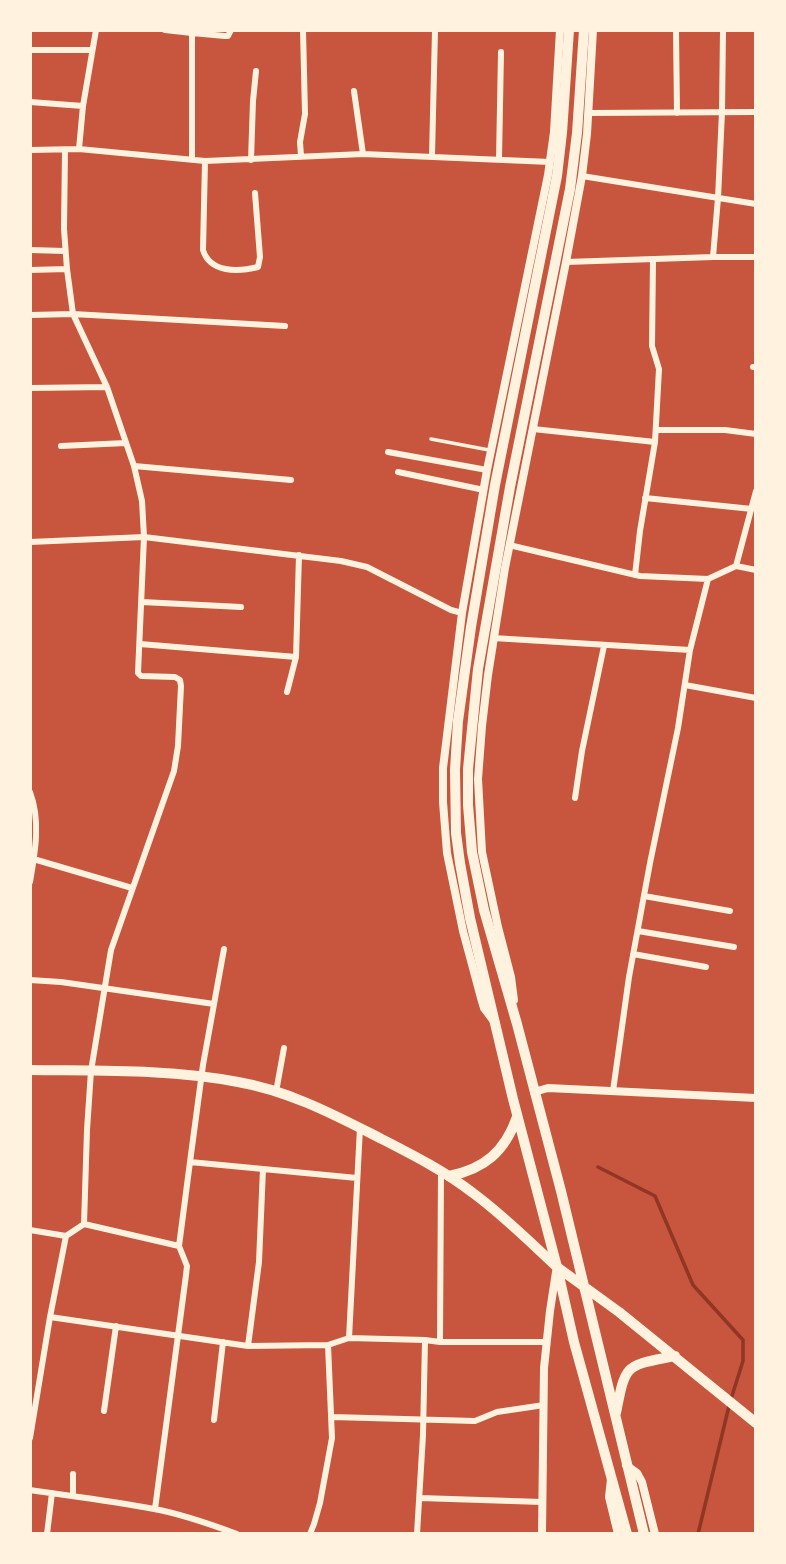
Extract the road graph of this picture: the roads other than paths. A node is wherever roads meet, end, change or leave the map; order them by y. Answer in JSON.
{"nodes":[{"id":1,"x":96,"y":30,"type":"edge"},
{"id":2,"x":165,"y":30,"type":"edge"},
{"id":3,"x":231,"y":30,"type":"edge"},
{"id":4,"x":303,"y":30,"type":"edge"},
{"id":5,"x":435,"y":30,"type":"edge"},
{"id":6,"x":560,"y":30,"type":"edge"},
{"id":7,"x":569,"y":30,"type":"edge"},
{"id":8,"x":584,"y":30,"type":"edge"},
{"id":9,"x":593,"y":30,"type":"edge"},
{"id":10,"x":676,"y":30,"type":"edge"},
{"id":11,"x":723,"y":30,"type":"edge"},
{"id":12,"x":192,"y":33,"type":"junction"},
{"id":13,"x":30,"y":50,"type":"edge"},
{"id":14,"x":92,"y":50,"type":"junction"},
{"id":15,"x":501,"y":52,"type":"dead end"},
{"id":16,"x":256,"y":71,"type":"dead end"},
{"id":17,"x":354,"y":91,"type":"dead end"},
{"id":18,"x":30,"y":102,"type":"edge"},
{"id":19,"x":83,"y":106,"type":"junction"},
{"id":20,"x":722,"y":112,"type":"junction"},
{"id":21,"x":756,"y":112,"type":"edge"},
{"id":22,"x":588,"y":113,"type":"junction"},
{"id":23,"x":677,"y":113,"type":"junction"},
{"id":24,"x":79,"y":149,"type":"junction"},
{"id":25,"x":30,"y":150,"type":"edge"},
{"id":26,"x":65,"y":150,"type":"junction"},
{"id":27,"x":363,"y":154,"type":"junction"},
{"id":28,"x":301,"y":156,"type":"junction"},
{"id":29,"x":432,"y":156,"type":"junction"},
{"id":30,"x":192,"y":159,"type":"junction"},
{"id":31,"x":499,"y":159,"type":"junction"},
{"id":32,"x":251,"y":160,"type":"junction"},
{"id":33,"x":205,"y":161,"type":"junction"},
{"id":34,"x":550,"y":162,"type":"junction"},
{"id":35,"x":582,"y":176,"type":"junction"},
{"id":36,"x":255,"y":193,"type":"dead end"},
{"id":37,"x":718,"y":198,"type":"junction"},
{"id":38,"x":756,"y":204,"type":"edge"},
{"id":39,"x":30,"y":250,"type":"edge"},
{"id":40,"x":65,"y":251,"type":"junction"},
{"id":41,"x":713,"y":257,"type":"junction"},
{"id":42,"x":756,"y":257,"type":"edge"},
{"id":43,"x":653,"y":260,"type":"junction"},
{"id":44,"x":566,"y":262,"type":"junction"},
{"id":45,"x":67,"y":269,"type":"junction"},
{"id":46,"x":30,"y":270,"type":"edge"},
{"id":47,"x":529,"y":295,"type":"junction"},
{"id":48,"x":73,"y":314,"type":"junction"},
{"id":49,"x":30,"y":315,"type":"edge"},
{"id":50,"x":285,"y":326,"type":"dead end"},
{"id":51,"x":107,"y":387,"type":"junction"},
{"id":52,"x":30,"y":388,"type":"edge"},
{"id":53,"x":533,"y":429,"type":"junction"},
{"id":54,"x":656,"y":430,"type":"junction"},
{"id":55,"x":756,"y":435,"type":"edge"},
{"id":56,"x":431,"y":439,"type":"dead end"},
{"id":57,"x":655,"y":442,"type":"junction"},
{"id":58,"x":126,"y":443,"type":"junction"},
{"id":59,"x":61,"y":446,"type":"dead end"},
{"id":60,"x":491,"y":450,"type":"junction"},
{"id":61,"x":388,"y":452,"type":"dead end"},
{"id":62,"x":134,"y":466,"type":"junction"},
{"id":63,"x":487,"y":470,"type":"junction"},
{"id":64,"x":398,"y":472,"type":"dead end"},
{"id":65,"x":291,"y":480,"type":"dead end"},
{"id":66,"x":495,"y":485,"type":"junction"},
{"id":67,"x":510,"y":487,"type":"junction"},
{"id":68,"x":484,"y":490,"type":"junction"},
{"id":69,"x":756,"y":491,"type":"edge"},
{"id":70,"x":645,"y":498,"type":"junction"},
{"id":71,"x":752,"y":509,"type":"junction"},
{"id":72,"x":145,"y":537,"type":"junction"},
{"id":73,"x":30,"y":542,"type":"edge"},
{"id":74,"x":509,"y":545,"type":"junction"},
{"id":75,"x":299,"y":555,"type":"junction"},
{"id":76,"x":736,"y":566,"type":"junction"},
{"id":77,"x":756,"y":570,"type":"edge"},
{"id":78,"x":635,"y":575,"type":"junction"},
{"id":79,"x":708,"y":579,"type":"junction"},
{"id":80,"x":142,"y":602,"type":"junction"},
{"id":81,"x":241,"y":607,"type":"dead end"},
{"id":82,"x":462,"y":612,"type":"junction"},
{"id":83,"x":494,"y":638,"type":"junction"},
{"id":84,"x":140,"y":645,"type":"junction"},
{"id":85,"x":604,"y":646,"type":"junction"},
{"id":86,"x":690,"y":650,"type":"junction"},
{"id":87,"x":296,"y":657,"type":"junction"},
{"id":88,"x":685,"y":685,"type":"junction"},
{"id":89,"x":287,"y":692,"type":"dead end"},
{"id":90,"x":756,"y":698,"type":"edge"},
{"id":91,"x":30,"y":792,"type":"edge"},
{"id":92,"x":575,"y":798,"type":"dead end"},
{"id":93,"x":32,"y":858,"type":"edge"},
{"id":94,"x":30,"y":882,"type":"edge"},
{"id":95,"x":132,"y":888,"type":"junction"},
{"id":96,"x":644,"y":896,"type":"junction"},
{"id":97,"x":730,"y":911,"type":"dead end"},
{"id":98,"x":638,"y":931,"type":"junction"},
{"id":99,"x":734,"y":947,"type":"dead end"},
{"id":100,"x":224,"y":949,"type":"dead end"},
{"id":101,"x":634,"y":954,"type":"junction"},
{"id":102,"x":706,"y":967,"type":"dead end"},
{"id":103,"x":30,"y":980,"type":"edge"},
{"id":104,"x":104,"y":988,"type":"junction"},
{"id":105,"x":214,"y":1004,"type":"junction"},
{"id":106,"x":495,"y":1023,"type":"junction"},
{"id":107,"x":517,"y":1024,"type":"junction"},
{"id":108,"x":284,"y":1048,"type":"dead end"},
{"id":109,"x":30,"y":1070,"type":"edge"},
{"id":110,"x":91,"y":1071,"type":"junction"},
{"id":111,"x":201,"y":1076,"type":"junction"},
{"id":112,"x":613,"y":1091,"type":"junction"},
{"id":113,"x":276,"y":1092,"type":"junction"},
{"id":114,"x":534,"y":1092,"type":"junction"},
{"id":115,"x":756,"y":1098,"type":"edge"},
{"id":116,"x":517,"y":1116,"type":"junction"},
{"id":117,"x":360,"y":1128,"type":"junction"},
{"id":118,"x":190,"y":1162,"type":"junction"},
{"id":119,"x":263,"y":1169,"type":"junction"},
{"id":120,"x":445,"y":1173,"type":"junction"},
{"id":121,"x":357,"y":1178,"type":"junction"},
{"id":122,"x":84,"y":1224,"type":"junction"},
{"id":123,"x":30,"y":1230,"type":"edge"},
{"id":124,"x":66,"y":1236,"type":"junction"},
{"id":125,"x":179,"y":1246,"type":"junction"},
{"id":126,"x":557,"y":1267,"type":"junction"},
{"id":127,"x":584,"y":1287,"type":"junction"},
{"id":128,"x":50,"y":1317,"type":"junction"},
{"id":129,"x":116,"y":1326,"type":"junction"},
{"id":130,"x":177,"y":1335,"type":"junction"},
{"id":131,"x":349,"y":1338,"type":"junction"},
{"id":132,"x":425,"y":1340,"type":"junction"},
{"id":133,"x":223,"y":1342,"type":"junction"},
{"id":134,"x":440,"y":1342,"type":"junction"},
{"id":135,"x":546,"y":1342,"type":"junction"},
{"id":136,"x":328,"y":1345,"type":"junction"},
{"id":137,"x":248,"y":1346,"type":"junction"},
{"id":138,"x":676,"y":1356,"type":"junction"},
{"id":139,"x":33,"y":1398,"type":"edge"},
{"id":140,"x":544,"y":1405,"type":"junction"},
{"id":141,"x":104,"y":1410,"type":"dead end"},
{"id":142,"x":332,"y":1417,"type":"junction"},
{"id":143,"x":615,"y":1418,"type":"junction"},
{"id":144,"x":214,"y":1420,"type":"dead end"},
{"id":145,"x":424,"y":1420,"type":"junction"},
{"id":146,"x":756,"y":1423,"type":"edge"},
{"id":147,"x":30,"y":1438,"type":"edge"},
{"id":148,"x":626,"y":1465,"type":"junction"},
{"id":149,"x":73,"y":1474,"type":"dead end"},
{"id":150,"x":612,"y":1478,"type":"junction"},
{"id":151,"x":30,"y":1490,"type":"edge"},
{"id":152,"x":52,"y":1493,"type":"junction"},
{"id":153,"x":73,"y":1495,"type":"junction"},
{"id":154,"x":420,"y":1498,"type":"junction"},
{"id":155,"x":542,"y":1502,"type":"junction"},
{"id":156,"x":155,"y":1509,"type":"junction"},
{"id":157,"x":47,"y":1534,"type":"edge"},
{"id":158,"x":237,"y":1534,"type":"edge"},
{"id":159,"x":310,"y":1534,"type":"edge"},
{"id":160,"x":417,"y":1534,"type":"edge"},
{"id":161,"x":542,"y":1534,"type":"edge"},
{"id":162,"x":618,"y":1534,"type":"edge"},
{"id":163,"x":627,"y":1534,"type":"edge"},
{"id":164,"x":644,"y":1534,"type":"edge"},
{"id":165,"x":655,"y":1534,"type":"edge"}],
"edges":[{"from":1,"to":14,"type":"street"},
{"from":2,"to":12,"type":"street"},
{"from":3,"to":12,"type":"street"},
{"from":4,"to":28,"type":"street"},
{"from":5,"to":29,"type":"street"},
{"from":6,"to":34,"type":"street"},
{"from":7,"to":47,"type":"main road"},
{"from":8,"to":67,"type":"main road"},
{"from":9,"to":22,"type":"street"},
{"from":10,"to":23,"type":"street"},
{"from":11,"to":20,"type":"street"},
{"from":12,"to":30,"type":"street"},
{"from":13,"to":14,"type":"street"},
{"from":14,"to":19,"type":"street"},
{"from":15,"to":31,"type":"street"},
{"from":16,"to":32,"type":"street"},
{"from":17,"to":27,"type":"street"},
{"from":18,"to":19,"type":"street"},
{"from":19,"to":24,"type":"street"},
{"from":20,"to":21,"type":"street"},
{"from":20,"to":23,"type":"street"},
{"from":20,"to":37,"type":"street"},
{"from":22,"to":23,"type":"street"},
{"from":22,"to":35,"type":"street"},
{"from":24,"to":26,"type":"street"},
{"from":24,"to":30,"type":"street"},
{"from":25,"to":26,"type":"street"},
{"from":26,"to":40,"type":"street"},
{"from":27,"to":28,"type":"street"},
{"from":27,"to":29,"type":"street"},
{"from":28,"to":32,"type":"street"},
{"from":29,"to":31,"type":"street"},
{"from":30,"to":33,"type":"street"},
{"from":31,"to":34,"type":"street"},
{"from":32,"to":33,"type":"street"},
{"from":33,"to":36,"type":"street"},
{"from":34,"to":47,"type":"street"},
{"from":35,"to":37,"type":"street"},
{"from":35,"to":44,"type":"street"},
{"from":37,"to":38,"type":"street"},
{"from":37,"to":41,"type":"street"},
{"from":39,"to":40,"type":"street"},
{"from":40,"to":45,"type":"street"},
{"from":41,"to":42,"type":"street"},
{"from":41,"to":43,"type":"street"},
{"from":43,"to":44,"type":"street"},
{"from":43,"to":54,"type":"street"},
{"from":44,"to":53,"type":"street"},
{"from":45,"to":46,"type":"street"},
{"from":45,"to":48,"type":"street"},
{"from":47,"to":60,"type":"street"},
{"from":47,"to":66,"type":"main road"},
{"from":48,"to":49,"type":"street"},
{"from":48,"to":50,"type":"street"},
{"from":48,"to":51,"type":"street"},
{"from":51,"to":52,"type":"street"},
{"from":51,"to":58,"type":"street"},
{"from":53,"to":57,"type":"street"},
{"from":53,"to":74,"type":"street"},
{"from":54,"to":55,"type":"street"},
{"from":54,"to":57,"type":"street"},
{"from":56,"to":60,"type":"lane"},
{"from":57,"to":70,"type":"street"},
{"from":58,"to":59,"type":"street"},
{"from":58,"to":62,"type":"street"},
{"from":60,"to":63,"type":"street"},
{"from":61,"to":63,"type":"street"},
{"from":62,"to":65,"type":"street"},
{"from":62,"to":72,"type":"street"},
{"from":63,"to":68,"type":"street"},
{"from":64,"to":68,"type":"street"},
{"from":66,"to":67,"type":"main road"},
{"from":66,"to":106,"type":"main road"},
{"from":67,"to":107,"type":"main road"},
{"from":68,"to":82,"type":"street"},
{"from":69,"to":71,"type":"street"},
{"from":70,"to":71,"type":"street"},
{"from":70,"to":78,"type":"street"},
{"from":71,"to":76,"type":"street"},
{"from":72,"to":73,"type":"street"},
{"from":72,"to":75,"type":"street"},
{"from":72,"to":80,"type":"street"},
{"from":74,"to":78,"type":"street"},
{"from":74,"to":83,"type":"street"},
{"from":75,"to":82,"type":"street"},
{"from":75,"to":87,"type":"street"},
{"from":76,"to":77,"type":"street"},
{"from":76,"to":79,"type":"street"},
{"from":78,"to":79,"type":"street"},
{"from":79,"to":86,"type":"street"},
{"from":80,"to":81,"type":"street"},
{"from":80,"to":84,"type":"street"},
{"from":82,"to":106,"type":"street"},
{"from":83,"to":85,"type":"street"},
{"from":83,"to":107,"type":"street"},
{"from":84,"to":87,"type":"street"},
{"from":84,"to":95,"type":"street"},
{"from":85,"to":86,"type":"street"},
{"from":85,"to":92,"type":"street"},
{"from":86,"to":88,"type":"street"},
{"from":87,"to":89,"type":"street"},
{"from":88,"to":90,"type":"street"},
{"from":88,"to":96,"type":"street"},
{"from":91,"to":93,"type":"street"},
{"from":93,"to":94,"type":"street"},
{"from":93,"to":95,"type":"street"},
{"from":95,"to":104,"type":"street"},
{"from":96,"to":97,"type":"street"},
{"from":96,"to":98,"type":"street"},
{"from":98,"to":99,"type":"street"},
{"from":98,"to":101,"type":"street"},
{"from":100,"to":105,"type":"street"},
{"from":101,"to":102,"type":"street"},
{"from":101,"to":112,"type":"street"},
{"from":103,"to":104,"type":"street"},
{"from":104,"to":105,"type":"street"},
{"from":104,"to":110,"type":"street"},
{"from":105,"to":111,"type":"street"},
{"from":106,"to":116,"type":"main road"},
{"from":107,"to":114,"type":"main road"},
{"from":108,"to":113,"type":"street"},
{"from":109,"to":110,"type":"main road"},
{"from":110,"to":111,"type":"main road"},
{"from":110,"to":122,"type":"street"},
{"from":111,"to":113,"type":"main road"},
{"from":111,"to":118,"type":"street"},
{"from":112,"to":114,"type":"street"},
{"from":112,"to":115,"type":"street"},
{"from":113,"to":117,"type":"main road"},
{"from":114,"to":127,"type":"main road"},
{"from":116,"to":120,"type":"main road"},
{"from":116,"to":126,"type":"main road"},
{"from":117,"to":120,"type":"main road"},
{"from":117,"to":121,"type":"street"},
{"from":118,"to":119,"type":"street"},
{"from":118,"to":125,"type":"street"},
{"from":119,"to":121,"type":"street"},
{"from":119,"to":137,"type":"street"},
{"from":120,"to":126,"type":"main road"},
{"from":120,"to":134,"type":"street"},
{"from":121,"to":131,"type":"street"},
{"from":122,"to":124,"type":"street"},
{"from":122,"to":125,"type":"street"},
{"from":123,"to":124,"type":"street"},
{"from":124,"to":128,"type":"street"},
{"from":125,"to":130,"type":"street"},
{"from":126,"to":127,"type":"main road"},
{"from":126,"to":135,"type":"street"},
{"from":126,"to":150,"type":"main road"},
{"from":127,"to":138,"type":"main road"},
{"from":127,"to":143,"type":"main road"},
{"from":128,"to":129,"type":"street"},
{"from":128,"to":139,"type":"street"},
{"from":129,"to":130,"type":"street"},
{"from":129,"to":141,"type":"street"},
{"from":130,"to":133,"type":"street"},
{"from":130,"to":156,"type":"street"},
{"from":131,"to":132,"type":"street"},
{"from":131,"to":136,"type":"street"},
{"from":132,"to":134,"type":"street"},
{"from":132,"to":145,"type":"street"},
{"from":133,"to":137,"type":"street"},
{"from":133,"to":144,"type":"street"},
{"from":134,"to":135,"type":"street"},
{"from":135,"to":140,"type":"street"},
{"from":136,"to":137,"type":"street"},
{"from":136,"to":142,"type":"street"},
{"from":138,"to":143,"type":"main road"},
{"from":138,"to":146,"type":"main road"},
{"from":139,"to":147,"type":"street"},
{"from":140,"to":145,"type":"street"},
{"from":140,"to":155,"type":"street"},
{"from":142,"to":145,"type":"street"},
{"from":142,"to":159,"type":"street"},
{"from":143,"to":148,"type":"main road"},
{"from":145,"to":154,"type":"street"},
{"from":148,"to":164,"type":"main road"},
{"from":148,"to":165,"type":"street"},
{"from":149,"to":153,"type":"street"},
{"from":150,"to":162,"type":"street"},
{"from":150,"to":163,"type":"main road"},
{"from":151,"to":152,"type":"street"},
{"from":152,"to":153,"type":"street"},
{"from":152,"to":157,"type":"street"},
{"from":153,"to":156,"type":"street"},
{"from":154,"to":155,"type":"street"},
{"from":154,"to":160,"type":"street"},
{"from":155,"to":161,"type":"street"},
{"from":156,"to":158,"type":"street"}]}
